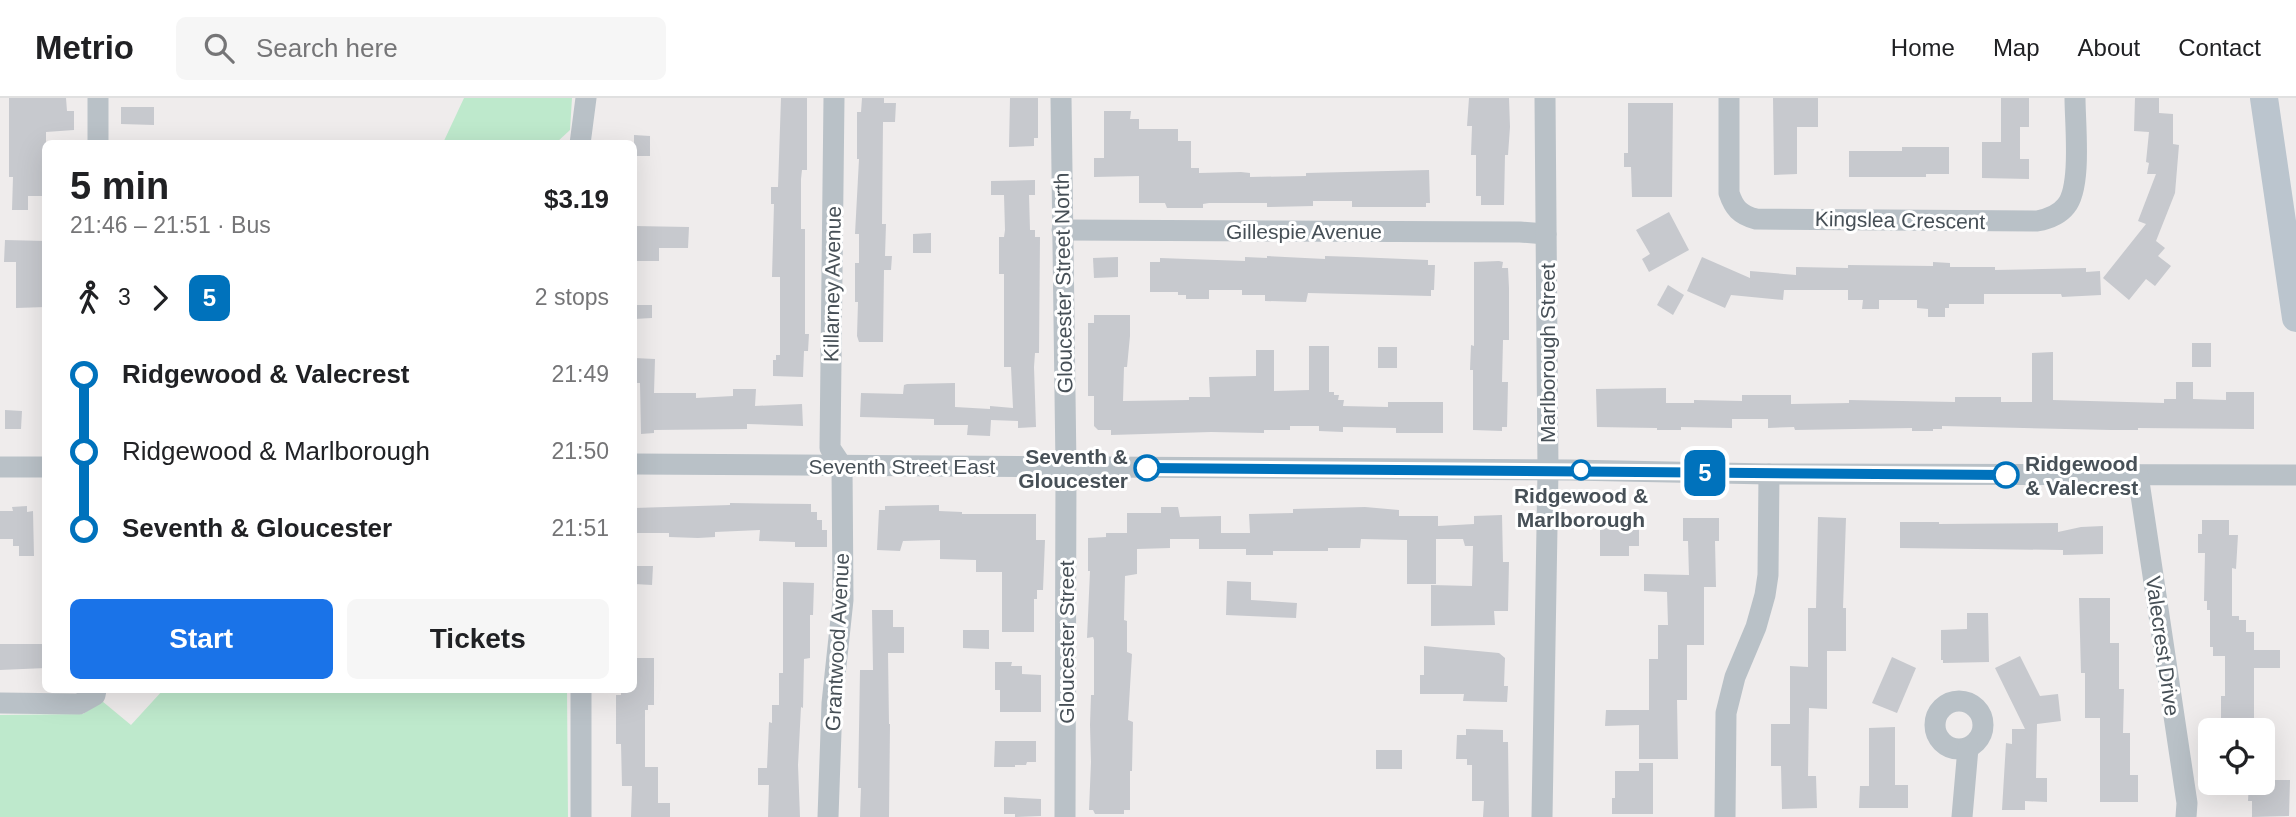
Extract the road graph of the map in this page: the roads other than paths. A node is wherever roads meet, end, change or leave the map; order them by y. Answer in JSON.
{"nodes":[{"id":1,"x":98,"y":98,"type":"edge"},
{"id":2,"x":586,"y":98,"type":"edge"},
{"id":3,"x":834,"y":98,"type":"edge"},
{"id":4,"x":1061,"y":98,"type":"edge"},
{"id":5,"x":1545,"y":98,"type":"edge"},
{"id":6,"x":1729,"y":98,"type":"edge"},
{"id":7,"x":2075,"y":98,"type":"edge"},
{"id":8,"x":2264,"y":98,"type":"edge"},
{"id":9,"x":98,"y":140,"type":"edge"},
{"id":10,"x":581,"y":140,"type":"edge"},
{"id":11,"x":1062,"y":230,"type":"junction"},
{"id":12,"x":1546,"y":234,"type":"junction"},
{"id":13,"x":2296,"y":318,"type":"edge"},
{"id":14,"x":637,"y":464,"type":"edge"},
{"id":15,"x":842,"y":466,"type":"junction"},
{"id":16,"x":0,"y":467,"type":"edge"},
{"id":17,"x":42,"y":467,"type":"edge"},
{"id":18,"x":1066,"y":467,"type":"junction"},
{"id":19,"x":1548,"y":470,"type":"junction"},
{"id":20,"x":1769,"y":474,"type":"junction"},
{"id":21,"x":2138,"y":475,"type":"junction"},
{"id":22,"x":2296,"y":475,"type":"edge"},
{"id":23,"x":95,"y":693,"type":"edge"},
{"id":24,"x":582,"y":693,"type":"edge"},
{"id":25,"x":0,"y":703,"type":"edge"},
{"id":26,"x":1968,"y":748,"type":"dead end"},
{"id":27,"x":582,"y":817,"type":"edge"},
{"id":28,"x":828,"y":817,"type":"edge"},
{"id":29,"x":1065,"y":817,"type":"edge"},
{"id":30,"x":1542,"y":817,"type":"edge"},
{"id":31,"x":1725,"y":817,"type":"edge"},
{"id":32,"x":1962,"y":817,"type":"edge"},
{"id":33,"x":2186,"y":817,"type":"edge"}],
"edges":[{"from":1,"to":9,"type":"street"},
{"from":2,"to":10,"type":"street"},
{"from":3,"to":15,"type":"street","name":"Killarney Avenue"},
{"from":4,"to":11,"type":"street","name":"Gloucester Street North"},
{"from":5,"to":12,"type":"street","name":"Marlborough Street"},
{"from":6,"to":7,"type":"street","name":"Kingslea Crescent"},
{"from":8,"to":13,"type":"main road"},
{"from":11,"to":12,"type":"street","name":"Gillespie Avenue"},
{"from":11,"to":18,"type":"street","name":"Gloucester Street North"},
{"from":12,"to":19,"type":"street","name":"Marlborough Street"},
{"from":14,"to":15,"type":"street","name":"Seventh Street East"},
{"from":15,"to":18,"type":"street","name":"Seventh Street East"},
{"from":15,"to":28,"type":"street","name":"Grantwood Avenue"},
{"from":16,"to":17,"type":"street"},
{"from":18,"to":19,"type":"street","name":"Seventh Street East"},
{"from":18,"to":29,"type":"street","name":"Gloucester Street"},
{"from":19,"to":20,"type":"street","name":"Seventh Street East"},
{"from":19,"to":30,"type":"street","name":"Marlborough Street"},
{"from":20,"to":21,"type":"street","name":"Seventh Street East"},
{"from":20,"to":31,"type":"street"},
{"from":21,"to":22,"type":"street","name":"Seventh Street East"},
{"from":21,"to":33,"type":"street","name":"Valecrest Drive"},
{"from":23,"to":25,"type":"street"},
{"from":24,"to":27,"type":"street"},
{"from":26,"to":32,"type":"street"}]}
